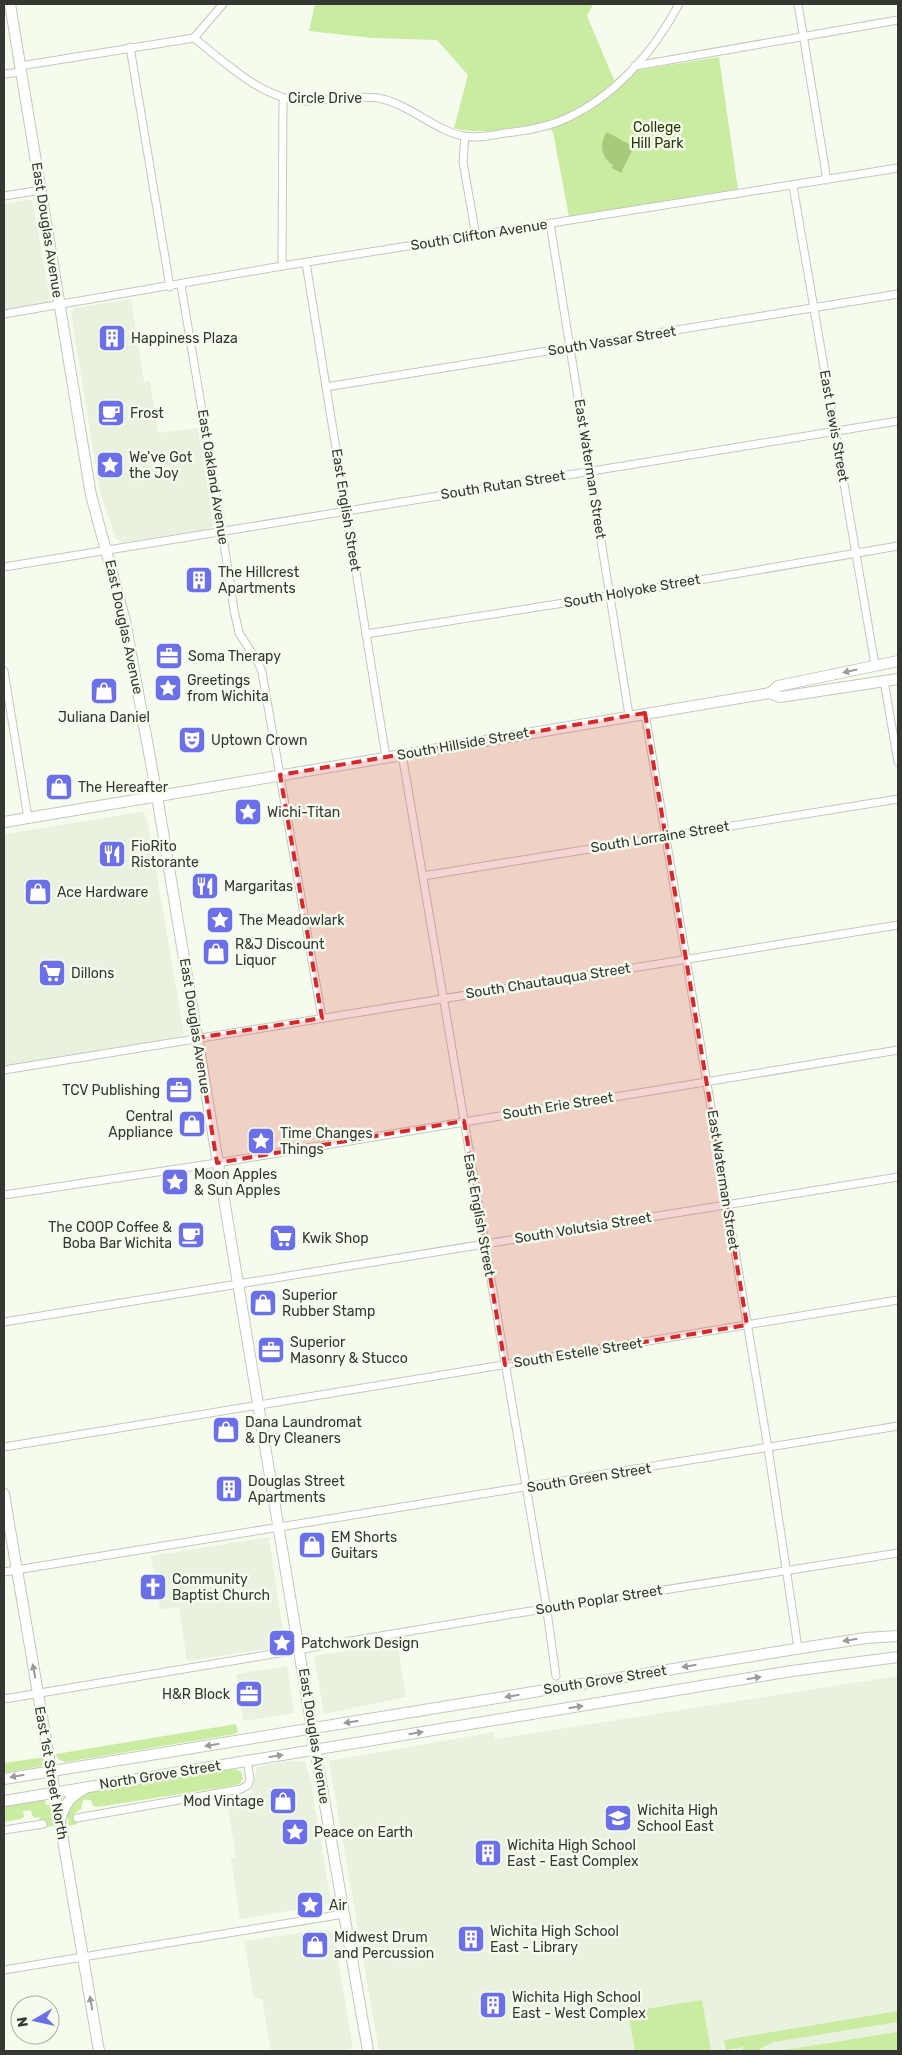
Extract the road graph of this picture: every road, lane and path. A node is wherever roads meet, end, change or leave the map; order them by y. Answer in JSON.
{"nodes":[{"id":1,"x":10,"y":4,"type":"edge"},
{"id":2,"x":222,"y":4,"type":"edge"},
{"id":3,"x":679,"y":4,"type":"edge"},
{"id":4,"x":798,"y":4,"type":"edge"},
{"id":5,"x":898,"y":20,"type":"edge"},
{"id":6,"x":803,"y":37,"type":"junction"},
{"id":7,"x":194,"y":38,"type":"junction"},
{"id":8,"x":130,"y":47,"type":"junction"},
{"id":9,"x":635,"y":66,"type":"junction"},
{"id":10,"x":21,"y":69,"type":"junction"},
{"id":11,"x":4,"y":74,"type":"edge"},
{"id":12,"x":283,"y":99,"type":"junction"},
{"id":13,"x":465,"y":137,"type":"junction"},
{"id":14,"x":898,"y":168,"type":"edge"},
{"id":15,"x":827,"y":180,"type":"junction"},
{"id":16,"x":793,"y":186,"type":"junction"},
{"id":17,"x":40,"y":190,"type":"junction"},
{"id":18,"x":4,"y":196,"type":"edge"},
{"id":19,"x":550,"y":223,"type":"junction"},
{"id":20,"x":476,"y":236,"type":"junction"},
{"id":21,"x":306,"y":263,"type":"junction"},
{"id":22,"x":282,"y":266,"type":"junction"},
{"id":23,"x":180,"y":285,"type":"junction"},
{"id":24,"x":170,"y":287,"type":"junction"},
{"id":25,"x":898,"y":294,"type":"edge"},
{"id":26,"x":60,"y":305,"type":"junction"},
{"id":27,"x":814,"y":308,"type":"junction"},
{"id":28,"x":4,"y":314,"type":"edge"},
{"id":29,"x":570,"y":348,"type":"junction"},
{"id":30,"x":326,"y":387,"type":"junction"},
{"id":31,"x":898,"y":421,"type":"edge"},
{"id":32,"x":835,"y":431,"type":"junction"},
{"id":33,"x":590,"y":471,"type":"junction"},
{"id":34,"x":346,"y":510,"type":"junction"},
{"id":35,"x":222,"y":530,"type":"junction"},
{"id":36,"x":898,"y":546,"type":"edge"},
{"id":37,"x":107,"y":550,"type":"junction"},
{"id":38,"x":856,"y":553,"type":"junction"},
{"id":39,"x":4,"y":567,"type":"edge"},
{"id":40,"x":611,"y":595,"type":"junction"},
{"id":41,"x":366,"y":634,"type":"junction"},
{"id":42,"x":898,"y":661,"type":"edge"},
{"id":43,"x":875,"y":665,"type":"junction"},
{"id":44,"x":4,"y":671,"type":"edge"},
{"id":45,"x":898,"y":679,"type":"edge"},
{"id":46,"x":884,"y":682,"type":"junction"},
{"id":47,"x":770,"y":692,"type":"junction"},
{"id":48,"x":645,"y":712,"type":"junction"},
{"id":49,"x":629,"y":715,"type":"junction"},
{"id":50,"x":402,"y":754,"type":"junction"},
{"id":51,"x":386,"y":757,"type":"junction"},
{"id":52,"x":898,"y":762,"type":"edge"},
{"id":53,"x":280,"y":775,"type":"junction"},
{"id":54,"x":157,"y":796,"type":"junction"},
{"id":55,"x":898,"y":799,"type":"edge"},
{"id":56,"x":28,"y":818,"type":"junction"},
{"id":57,"x":4,"y":822,"type":"edge"},
{"id":58,"x":664,"y":836,"type":"junction"},
{"id":59,"x":423,"y":876,"type":"junction"},
{"id":60,"x":898,"y":925,"type":"edge"},
{"id":61,"x":685,"y":959,"type":"junction"},
{"id":62,"x":443,"y":998,"type":"junction"},
{"id":63,"x":322,"y":1018,"type":"junction"},
{"id":64,"x":197,"y":1038,"type":"junction"},
{"id":65,"x":898,"y":1050,"type":"edge"},
{"id":66,"x":4,"y":1070,"type":"edge"},
{"id":67,"x":706,"y":1081,"type":"junction"},
{"id":68,"x":464,"y":1121,"type":"junction"},
{"id":69,"x":218,"y":1162,"type":"junction"},
{"id":70,"x":898,"y":1177,"type":"edge"},
{"id":71,"x":4,"y":1195,"type":"edge"},
{"id":72,"x":726,"y":1205,"type":"junction"},
{"id":73,"x":484,"y":1244,"type":"junction"},
{"id":74,"x":238,"y":1285,"type":"junction"},
{"id":75,"x":898,"y":1300,"type":"edge"},
{"id":76,"x":4,"y":1322,"type":"edge"},
{"id":77,"x":747,"y":1325,"type":"junction"},
{"id":78,"x":505,"y":1366,"type":"junction"},
{"id":79,"x":259,"y":1406,"type":"junction"},
{"id":80,"x":898,"y":1426,"type":"edge"},
{"id":81,"x":4,"y":1447,"type":"edge"},
{"id":82,"x":768,"y":1448,"type":"junction"},
{"id":83,"x":526,"y":1488,"type":"junction"},
{"id":84,"x":4,"y":1494,"type":"edge"},
{"id":85,"x":279,"y":1527,"type":"junction"},
{"id":86,"x":898,"y":1553,"type":"edge"},
{"id":87,"x":16,"y":1570,"type":"junction"},
{"id":88,"x":787,"y":1570,"type":"junction"},
{"id":89,"x":4,"y":1572,"type":"edge"},
{"id":90,"x":546,"y":1608,"type":"junction"},
{"id":91,"x":898,"y":1636,"type":"edge"},
{"id":92,"x":798,"y":1648,"type":"junction"},
{"id":93,"x":299,"y":1650,"type":"junction"},
{"id":94,"x":898,"y":1657,"type":"edge"},
{"id":95,"x":556,"y":1676,"type":"dead end"},
{"id":96,"x":37,"y":1693,"type":"junction"},
{"id":97,"x":4,"y":1699,"type":"edge"},
{"id":98,"x":312,"y":1728,"type":"junction"},
{"id":99,"x":316,"y":1749,"type":"junction"},
{"id":100,"x":247,"y":1760,"type":"junction"},
{"id":101,"x":50,"y":1771,"type":"junction"},
{"id":102,"x":4,"y":1779,"type":"edge"},
{"id":103,"x":89,"y":1786,"type":"junction"},
{"id":104,"x":54,"y":1792,"type":"junction"},
{"id":105,"x":4,"y":1801,"type":"edge"},
{"id":106,"x":77,"y":1818,"type":"dead end"},
{"id":107,"x":59,"y":1821,"type":"junction"},
{"id":108,"x":43,"y":1824,"type":"dead end"},
{"id":109,"x":4,"y":1830,"type":"edge"},
{"id":110,"x":344,"y":1914,"type":"junction"},
{"id":111,"x":83,"y":1957,"type":"junction"},
{"id":112,"x":4,"y":1970,"type":"edge"},
{"id":113,"x":99,"y":2051,"type":"edge"},
{"id":114,"x":368,"y":2051,"type":"edge"}],
"edges":[{"from":1,"to":10,"type":"main road","name":"East Douglas Avenue"},
{"from":2,"to":7,"type":"street"},
{"from":3,"to":9,"type":"street","name":"Circle Drive"},
{"from":4,"to":6,"type":"street"},
{"from":5,"to":6,"type":"street"},
{"from":6,"to":9,"type":"street"},
{"from":6,"to":15,"type":"street"},
{"from":7,"to":8,"type":"street"},
{"from":7,"to":12,"type":"street","name":"Circle Drive"},
{"from":8,"to":10,"type":"street"},
{"from":8,"to":24,"type":"street"},
{"from":9,"to":13,"type":"street","name":"Circle Drive"},
{"from":10,"to":11,"type":"street"},
{"from":10,"to":17,"type":"main road","name":"East Douglas Avenue"},
{"from":12,"to":13,"type":"street","name":"Circle Drive"},
{"from":12,"to":22,"type":"street"},
{"from":13,"to":20,"type":"street"},
{"from":14,"to":15,"type":"street","name":"South Clifton Avenue"},
{"from":15,"to":16,"type":"street","name":"South Clifton Avenue"},
{"from":16,"to":19,"type":"street","name":"South Clifton Avenue"},
{"from":16,"to":27,"type":"street","name":"East Lewis Street"},
{"from":17,"to":18,"type":"street"},
{"from":17,"to":26,"type":"main road","name":"East Douglas Avenue"},
{"from":19,"to":20,"type":"street","name":"South Clifton Avenue"},
{"from":19,"to":29,"type":"street","name":"East Waterman Street"},
{"from":20,"to":21,"type":"street","name":"South Clifton Avenue"},
{"from":21,"to":22,"type":"street","name":"South Clifton Avenue"},
{"from":21,"to":30,"type":"street","name":"East English Street"},
{"from":22,"to":23,"type":"street","name":"South Clifton Avenue"},
{"from":23,"to":24,"type":"street","name":"South Clifton Avenue"},
{"from":23,"to":35,"type":"street","name":"East Oakland Avenue"},
{"from":24,"to":26,"type":"street","name":"South Clifton Avenue"},
{"from":25,"to":27,"type":"street","name":"South Vassar Street"},
{"from":26,"to":28,"type":"street","name":"South Clifton Avenue"},
{"from":26,"to":37,"type":"main road","name":"East Douglas Avenue"},
{"from":27,"to":29,"type":"street","name":"South Vassar Street"},
{"from":27,"to":32,"type":"street","name":"East Lewis Street"},
{"from":29,"to":30,"type":"street","name":"South Vassar Street"},
{"from":29,"to":33,"type":"street","name":"East Waterman Street"},
{"from":30,"to":34,"type":"street","name":"East English Street"},
{"from":31,"to":32,"type":"street","name":"South Rutan Street"},
{"from":32,"to":33,"type":"street","name":"South Rutan Street"},
{"from":32,"to":38,"type":"street","name":"East Lewis Street"},
{"from":33,"to":34,"type":"street","name":"South Rutan Street"},
{"from":33,"to":40,"type":"street","name":"East Waterman Street"},
{"from":34,"to":35,"type":"street","name":"South Rutan Street"},
{"from":34,"to":41,"type":"street","name":"East English Street"},
{"from":35,"to":37,"type":"street","name":"South Rutan Street"},
{"from":35,"to":53,"type":"street","name":"East Oakland Avenue"},
{"from":36,"to":38,"type":"street","name":"South Holyoke Street"},
{"from":37,"to":39,"type":"street","name":"South Rutan Street"},
{"from":37,"to":54,"type":"main road","name":"East Douglas Avenue"},
{"from":38,"to":40,"type":"street","name":"South Holyoke Street"},
{"from":38,"to":43,"type":"street","name":"East Lewis Street"},
{"from":40,"to":41,"type":"street","name":"South Holyoke Street"},
{"from":40,"to":49,"type":"street","name":"East Waterman Street"},
{"from":41,"to":51,"type":"street","name":"East English Street"},
{"from":42,"to":43,"type":"main road","name":"South Hillside Street"},
{"from":43,"to":47,"type":"main road","name":"South Hillside Street","one_way":true},
{"from":44,"to":56,"type":"street"},
{"from":45,"to":46,"type":"main road","name":"South Hillside Street"},
{"from":46,"to":47,"type":"main road","name":"South Hillside Street"},
{"from":46,"to":52,"type":"street"},
{"from":47,"to":48,"type":"main road","name":"South Hillside Street"},
{"from":48,"to":49,"type":"main road","name":"South Hillside Street"},
{"from":48,"to":58,"type":"street","name":"East Waterman Street"},
{"from":49,"to":50,"type":"main road","name":"South Hillside Street"},
{"from":50,"to":51,"type":"main road","name":"South Hillside Street"},
{"from":50,"to":59,"type":"street","name":"East English Street"},
{"from":51,"to":53,"type":"main road","name":"South Hillside Street"},
{"from":53,"to":54,"type":"main road","name":"South Hillside Street"},
{"from":53,"to":63,"type":"street","name":"East Oakland Avenue"},
{"from":54,"to":56,"type":"main road","name":"South Hillside Street"},
{"from":54,"to":64,"type":"main road","name":"East Douglas Avenue"},
{"from":55,"to":58,"type":"street","name":"South Lorraine Street"},
{"from":56,"to":57,"type":"main road","name":"South Hillside Street"},
{"from":58,"to":59,"type":"street","name":"South Lorraine Street"},
{"from":58,"to":61,"type":"street","name":"East Waterman Street"},
{"from":59,"to":62,"type":"street","name":"East English Street"},
{"from":60,"to":61,"type":"street","name":"South Chautauqua Street"},
{"from":61,"to":62,"type":"street","name":"South Chautauqua Street"},
{"from":61,"to":67,"type":"street","name":"East Waterman Street"},
{"from":62,"to":63,"type":"street","name":"South Chautauqua Street"},
{"from":62,"to":68,"type":"street","name":"East English Street"},
{"from":63,"to":64,"type":"street","name":"South Chautauqua Street"},
{"from":64,"to":66,"type":"street","name":"South Chautauqua Street"},
{"from":64,"to":69,"type":"main road","name":"East Douglas Avenue"},
{"from":65,"to":67,"type":"street","name":"South Erie Street"},
{"from":67,"to":68,"type":"street","name":"South Erie Street"},
{"from":67,"to":72,"type":"street","name":"East Waterman Street"},
{"from":68,"to":69,"type":"street","name":"South Erie Street"},
{"from":68,"to":73,"type":"street","name":"East English Street"},
{"from":69,"to":71,"type":"street","name":"South Erie Street"},
{"from":69,"to":74,"type":"main road","name":"East Douglas Avenue"},
{"from":70,"to":72,"type":"street","name":"South Volutsia Street"},
{"from":72,"to":73,"type":"street","name":"South Volutsia Street"},
{"from":72,"to":77,"type":"street","name":"East Waterman Street"},
{"from":73,"to":74,"type":"street","name":"South Volutsia Street"},
{"from":73,"to":78,"type":"street","name":"East English Street"},
{"from":74,"to":76,"type":"street","name":"South Volutsia Street"},
{"from":74,"to":79,"type":"main road","name":"East Douglas Avenue"},
{"from":75,"to":77,"type":"street","name":"South Estelle Street"},
{"from":77,"to":78,"type":"street","name":"South Estelle Street"},
{"from":77,"to":82,"type":"street","name":"East Waterman Street"},
{"from":78,"to":79,"type":"street","name":"South Estelle Street"},
{"from":78,"to":83,"type":"street","name":"East English Street"},
{"from":79,"to":81,"type":"street","name":"South Estelle Street"},
{"from":79,"to":85,"type":"main road","name":"East Douglas Avenue"},
{"from":80,"to":82,"type":"street","name":"South Green Street"},
{"from":82,"to":83,"type":"street","name":"South Green Street"},
{"from":82,"to":88,"type":"street","name":"East Waterman Street"},
{"from":83,"to":85,"type":"street","name":"South Green Street"},
{"from":83,"to":90,"type":"street","name":"East English Street"},
{"from":84,"to":87,"type":"main road","name":"East 1st Street North"},
{"from":85,"to":87,"type":"street","name":"South Green Street"},
{"from":85,"to":93,"type":"main road","name":"East Douglas Avenue"},
{"from":86,"to":88,"type":"street","name":"South Poplar Street"},
{"from":87,"to":89,"type":"street","name":"South Green Street"},
{"from":96,"to":87,"type":"main road","name":"East 1st Street North","one_way":true},
{"from":88,"to":90,"type":"street","name":"South Poplar Street"},
{"from":88,"to":92,"type":"street","name":"East Waterman Street"},
{"from":90,"to":93,"type":"street","name":"South Poplar Street"},
{"from":90,"to":95,"type":"street","name":"East English Street"},
{"from":91,"to":92,"type":"main road","name":"South Grove Street","one_way":true},
{"from":92,"to":98,"type":"main road","name":"South Grove Street","one_way":true},
{"from":93,"to":96,"type":"street","name":"South Poplar Street"},
{"from":93,"to":98,"type":"main road","name":"East Douglas Avenue"},
{"from":99,"to":94,"type":"main road","name":"South Grove Street","one_way":true},
{"from":96,"to":97,"type":"street","name":"South Poplar Street"},
{"from":96,"to":101,"type":"main road","name":"East 1st Street North"},
{"from":98,"to":99,"type":"main road","name":"East Douglas Avenue"},
{"from":98,"to":101,"type":"main road","name":"North Grove Street","one_way":true},
{"from":100,"to":99,"type":"main road","name":"North Grove Street","one_way":true},
{"from":99,"to":110,"type":"main road","name":"East Douglas Avenue"},
{"from":100,"to":103,"type":"main road","name":"North Grove Street"},
{"from":100,"to":106,"type":"street"},
{"from":101,"to":102,"type":"main road","name":"North Grove Street","one_way":true},
{"from":101,"to":104,"type":"main road","name":"East 1st Street North"},
{"from":103,"to":104,"type":"main road","name":"North Grove Street"},
{"from":103,"to":107,"type":"main road"},
{"from":104,"to":105,"type":"main road","name":"North Grove Street"},
{"from":104,"to":107,"type":"main road","name":"East 1st Street North"},
{"from":107,"to":111,"type":"main road","name":"East 1st Street North"},
{"from":108,"to":109,"type":"street"},
{"from":110,"to":111,"type":"street"},
{"from":110,"to":114,"type":"main road","name":"East Douglas Avenue"},
{"from":111,"to":112,"type":"street"},
{"from":113,"to":111,"type":"main road","name":"East 1st Street North","one_way":true}]}
